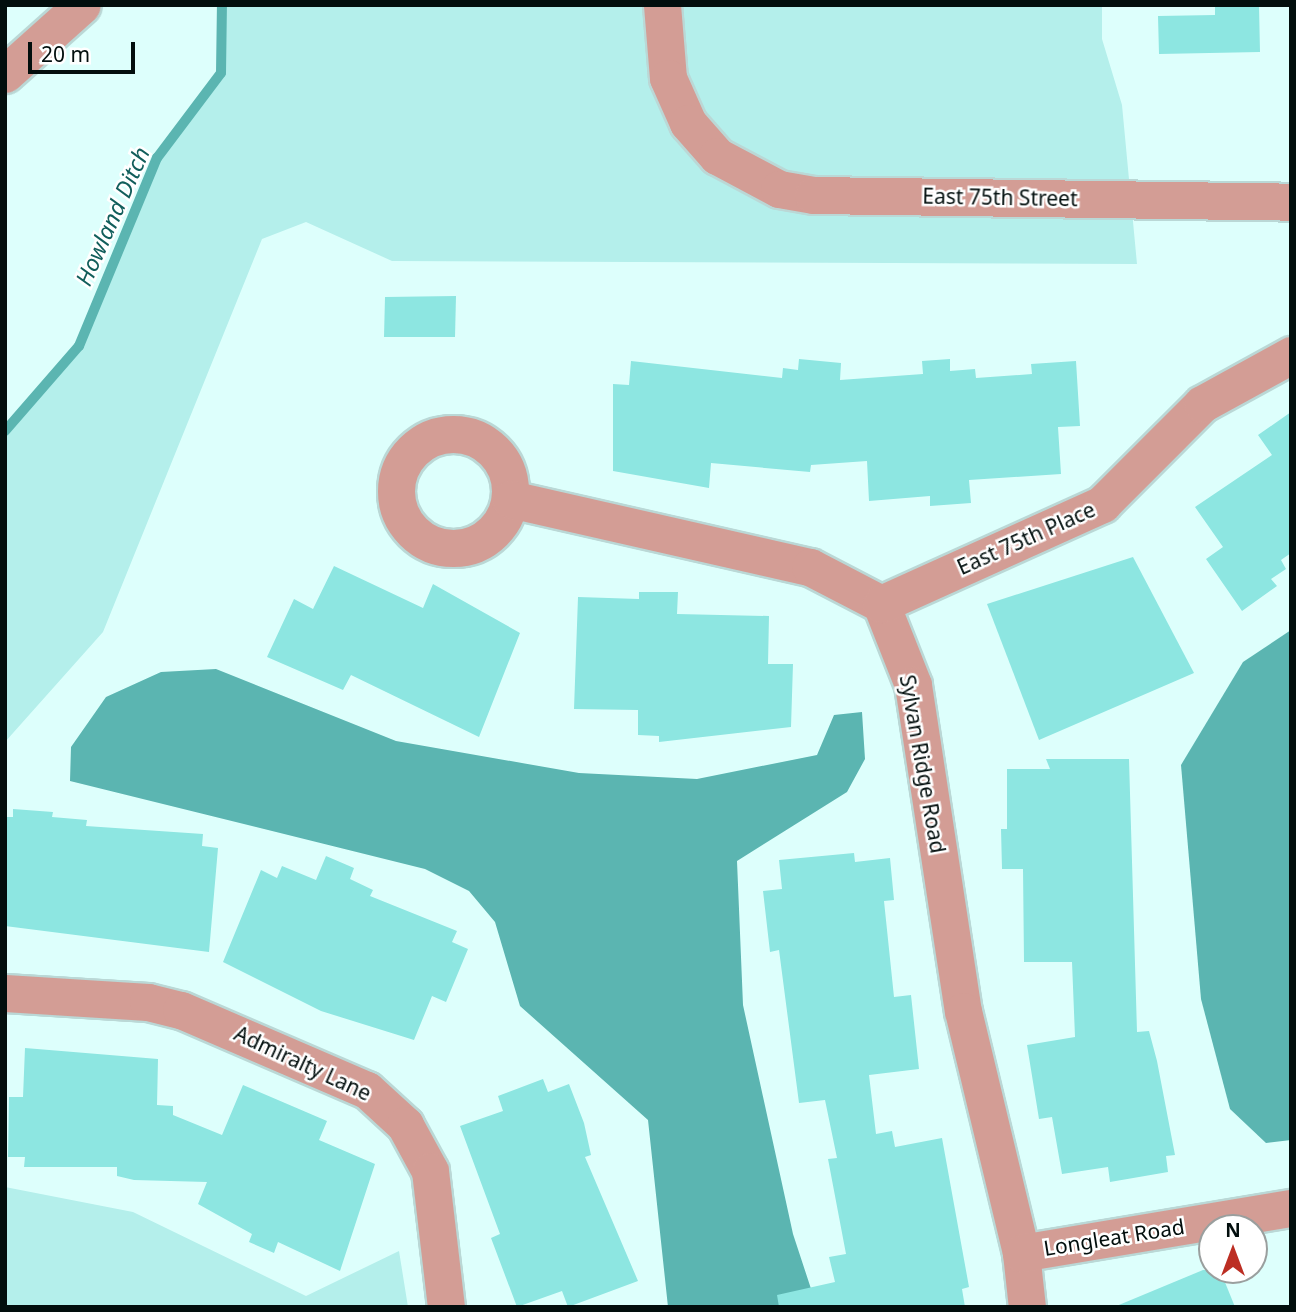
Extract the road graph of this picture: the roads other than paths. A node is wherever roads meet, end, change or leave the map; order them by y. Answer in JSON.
{"nodes":[{"id":1,"x":82,"y":5,"type":"edge"},
{"id":2,"x":662,"y":5,"type":"edge"},
{"id":3,"x":5,"y":74,"type":"edge"},
{"id":4,"x":1291,"y":202,"type":"edge"},
{"id":5,"x":1291,"y":355,"type":"edge"},
{"id":6,"x":510,"y":499,"type":"dead end"},
{"id":7,"x":881,"y":604,"type":"junction"},
{"id":8,"x":5,"y":993,"type":"edge"},
{"id":9,"x":1291,"y":1208,"type":"edge"},
{"id":10,"x":1021,"y":1253,"type":"junction"},
{"id":11,"x":446,"y":1307,"type":"edge"},
{"id":12,"x":1027,"y":1307,"type":"edge"}],
"edges":[{"from":1,"to":3,"type":"street"},
{"from":2,"to":4,"type":"street","name":"East 75th Street"},
{"from":5,"to":7,"type":"street","name":"East 75th Place"},
{"from":6,"to":7,"type":"street"},
{"from":7,"to":10,"type":"street","name":"Sylvan Ridge Road"},
{"from":8,"to":11,"type":"street","name":"Admiralty Lane"},
{"from":9,"to":10,"type":"street","name":"Longleat Road"},
{"from":10,"to":12,"type":"street","name":"Sylvan Ridge Road"}]}
